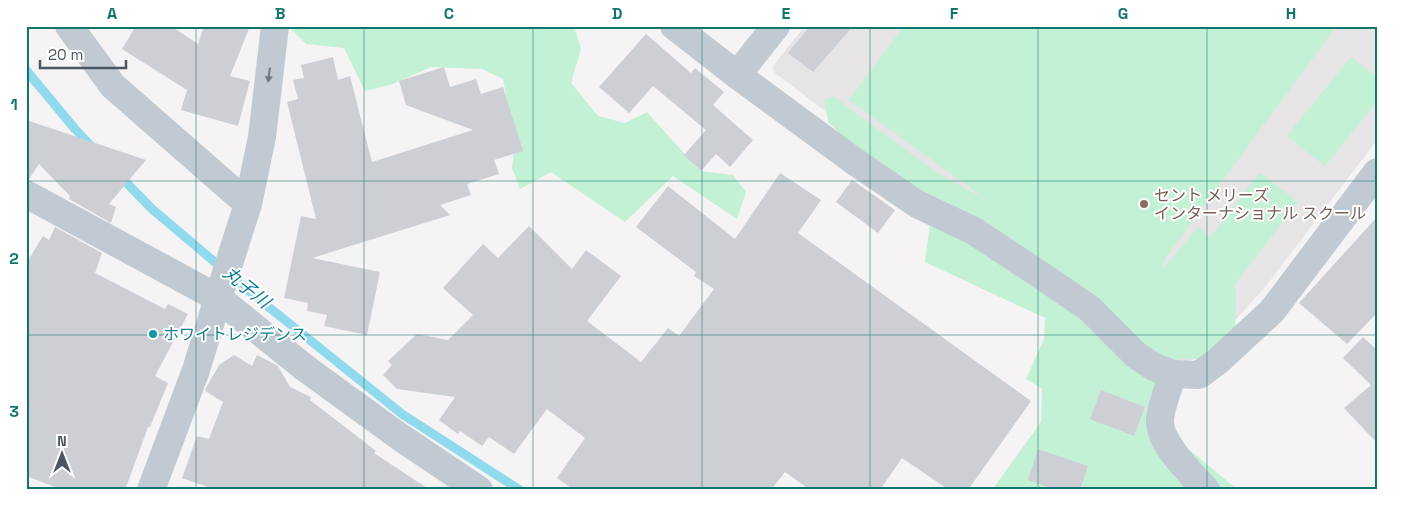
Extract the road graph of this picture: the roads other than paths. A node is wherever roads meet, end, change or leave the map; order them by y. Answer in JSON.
{"nodes":[{"id":1,"x":69,"y":26,"type":"edge"},
{"id":2,"x":275,"y":26,"type":"edge"},
{"id":3,"x":674,"y":26,"type":"edge"},
{"id":4,"x":776,"y":26,"type":"edge"},
{"id":5,"x":737,"y":75,"type":"junction"},
{"id":6,"x":1377,"y":172,"type":"edge"},
{"id":7,"x":26,"y":194,"type":"edge"},
{"id":8,"x":248,"y":204,"type":"junction"},
{"id":9,"x":218,"y":298,"type":"junction"},
{"id":10,"x":1173,"y":374,"type":"junction"},
{"id":11,"x":151,"y":490,"type":"edge"},
{"id":12,"x":479,"y":490,"type":"edge"},
{"id":13,"x":1206,"y":490,"type":"edge"}],
"edges":[{"from":1,"to":8,"type":"street"},
{"from":2,"to":8,"type":"street","one_way":true},
{"from":3,"to":5,"type":"street"},
{"from":4,"to":5,"type":"street"},
{"from":5,"to":10,"type":"street"},
{"from":6,"to":10,"type":"street"},
{"from":7,"to":9,"type":"street"},
{"from":8,"to":9,"type":"street"},
{"from":9,"to":11,"type":"street"},
{"from":9,"to":12,"type":"street"},
{"from":10,"to":13,"type":"street"}]}
